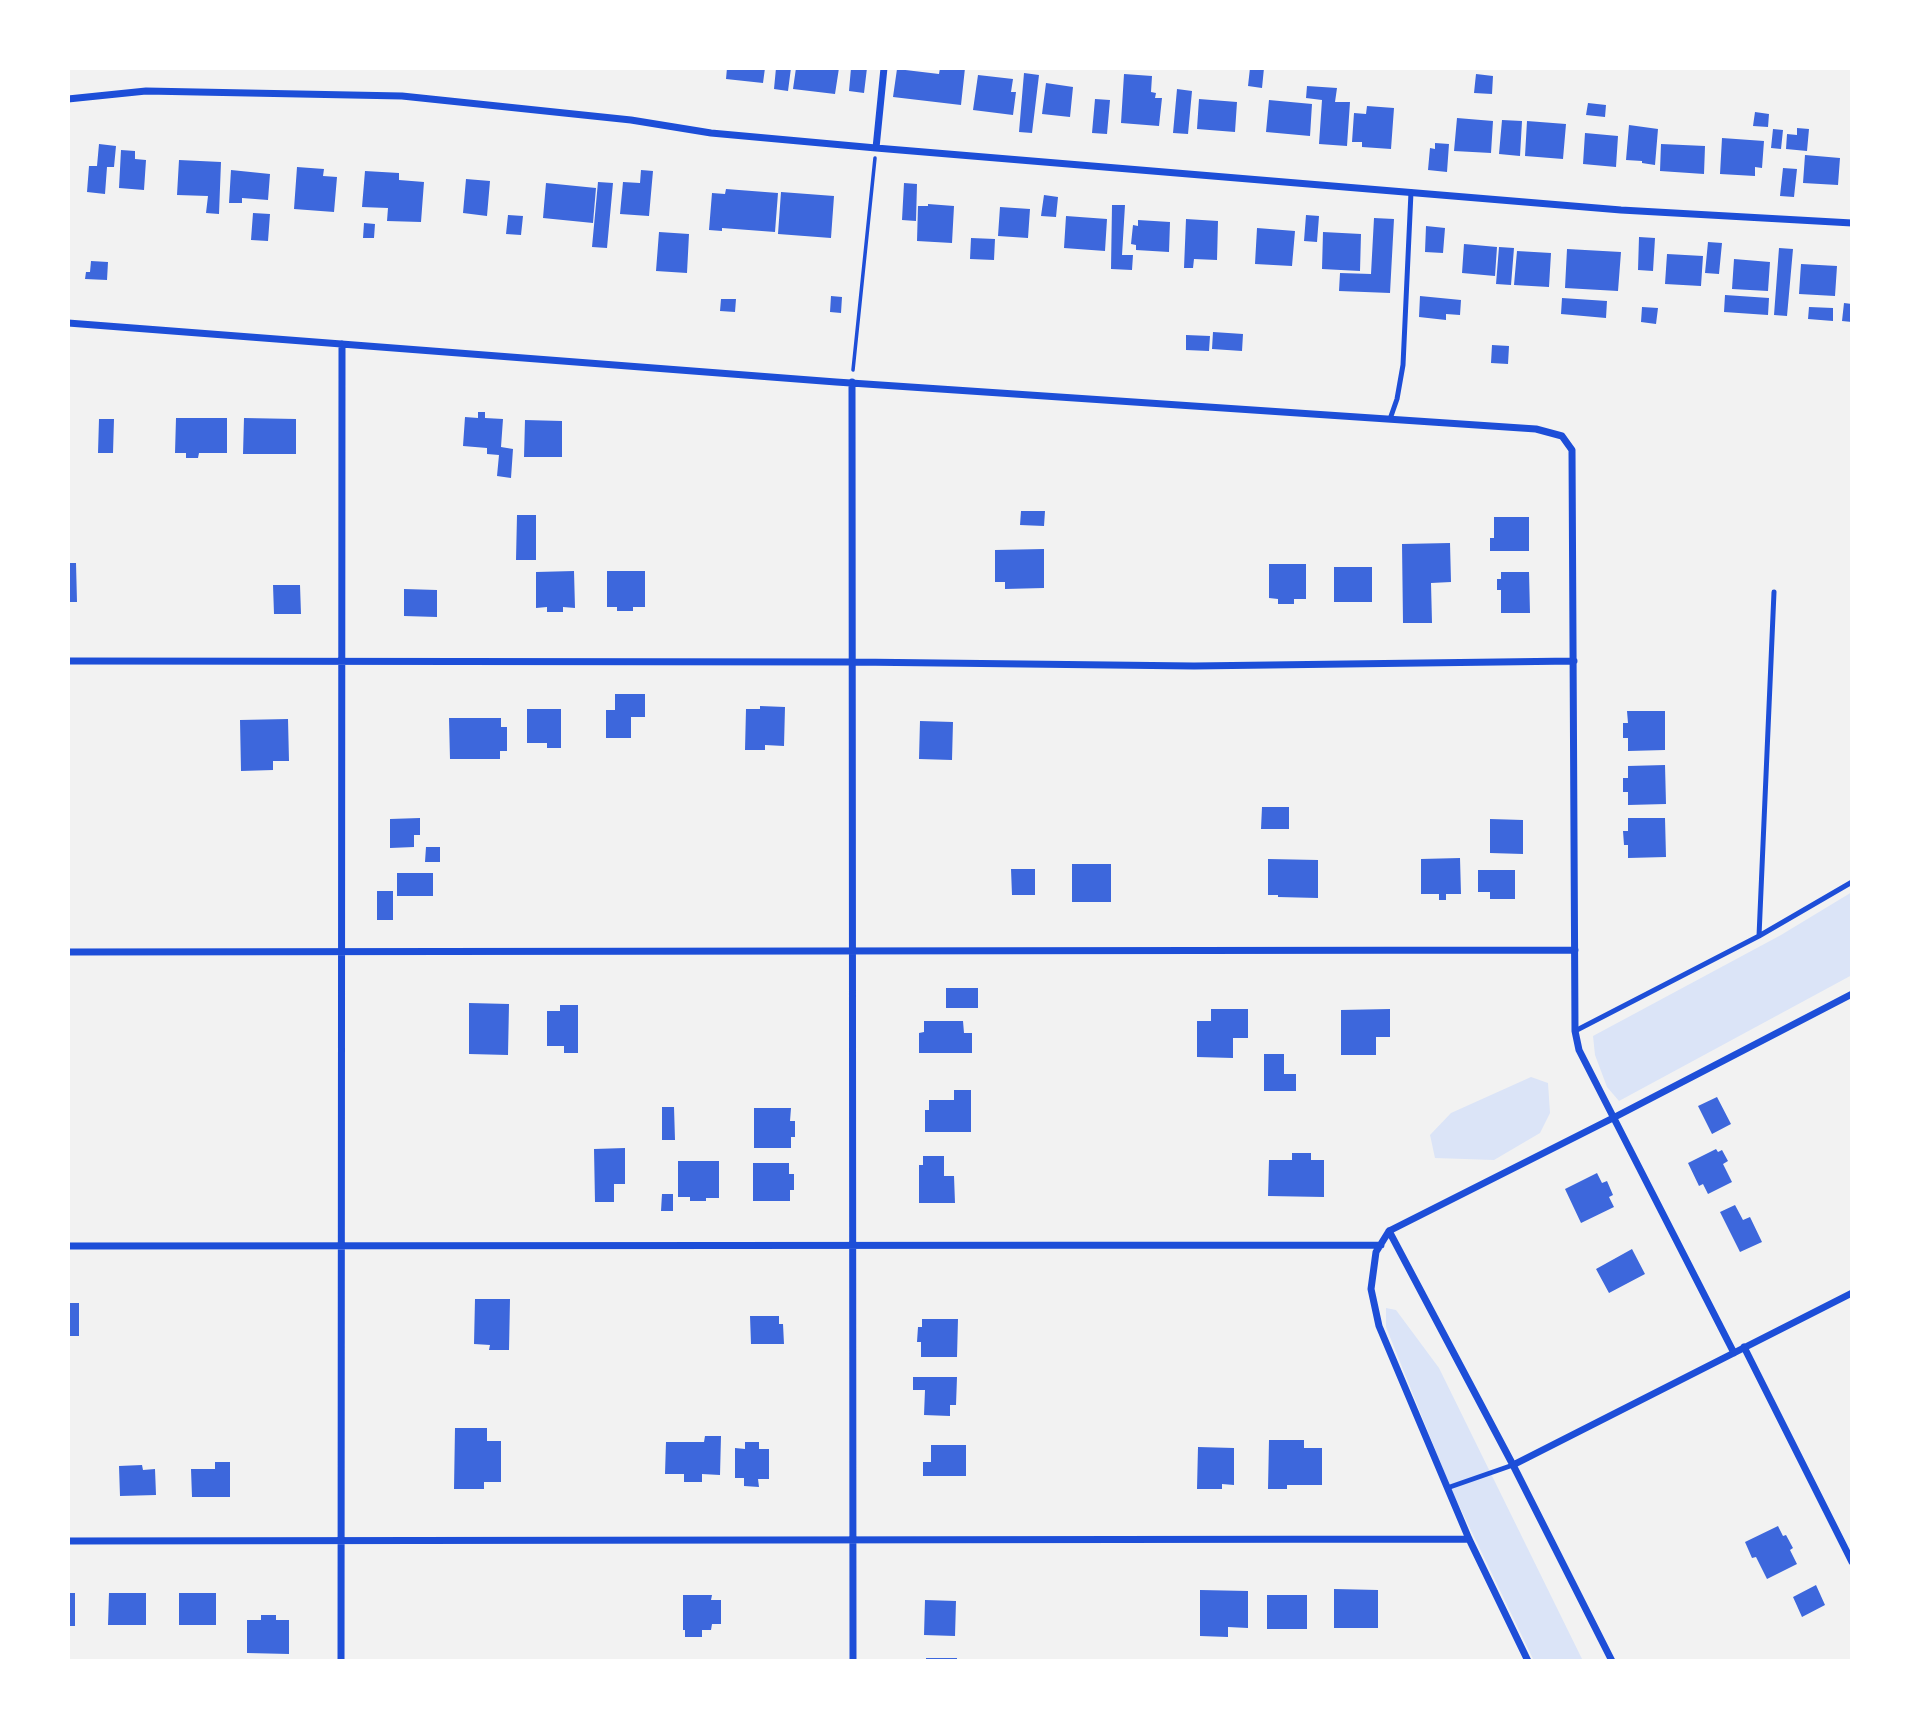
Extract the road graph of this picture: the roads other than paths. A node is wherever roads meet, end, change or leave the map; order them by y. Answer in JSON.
{"nodes":[{"id":1,"x":884,"y":68,"type":"edge"},
{"id":2,"x":68,"y":99,"type":"edge"},
{"id":3,"x":876,"y":148,"type":"junction"},
{"id":4,"x":1411,"y":192,"type":"junction"},
{"id":5,"x":1852,"y":223,"type":"edge"},
{"id":6,"x":68,"y":323,"type":"edge"},
{"id":7,"x":342,"y":344,"type":"junction"},
{"id":8,"x":852,"y":382,"type":"junction"},
{"id":9,"x":1390,"y":419,"type":"junction"},
{"id":10,"x":1774,"y":592,"type":"dead end"},
{"id":11,"x":68,"y":661,"type":"edge"},
{"id":12,"x":343,"y":661,"type":"junction"},
{"id":13,"x":1574,"y":661,"type":"junction"},
{"id":14,"x":853,"y":662,"type":"junction"},
{"id":15,"x":1852,"y":882,"type":"edge"},
{"id":16,"x":1759,"y":936,"type":"junction"},
{"id":17,"x":1575,"y":950,"type":"junction"},
{"id":18,"x":853,"y":951,"type":"junction"},
{"id":19,"x":68,"y":952,"type":"edge"},
{"id":20,"x":343,"y":952,"type":"junction"},
{"id":21,"x":1852,"y":994,"type":"edge"},
{"id":22,"x":1575,"y":1031,"type":"junction"},
{"id":23,"x":1613,"y":1118,"type":"junction"},
{"id":24,"x":1390,"y":1231,"type":"junction"},
{"id":25,"x":853,"y":1245,"type":"junction"},
{"id":26,"x":1381,"y":1245,"type":"junction"},
{"id":27,"x":68,"y":1246,"type":"edge"},
{"id":28,"x":342,"y":1246,"type":"junction"},
{"id":29,"x":1852,"y":1293,"type":"edge"},
{"id":30,"x":1744,"y":1348,"type":"junction"},
{"id":31,"x":1734,"y":1353,"type":"junction"},
{"id":32,"x":1513,"y":1465,"type":"junction"},
{"id":33,"x":1447,"y":1488,"type":"junction"},
{"id":34,"x":1469,"y":1539,"type":"junction"},
{"id":35,"x":853,"y":1540,"type":"junction"},
{"id":36,"x":68,"y":1541,"type":"edge"},
{"id":37,"x":342,"y":1541,"type":"junction"},
{"id":38,"x":1852,"y":1562,"type":"edge"},
{"id":39,"x":341,"y":1661,"type":"edge"},
{"id":40,"x":853,"y":1661,"type":"edge"},
{"id":41,"x":1528,"y":1661,"type":"edge"},
{"id":42,"x":1612,"y":1661,"type":"edge"}],
"edges":[{"from":1,"to":3,"type":"street"},
{"from":2,"to":3,"type":"street"},
{"from":3,"to":4,"type":"street"},
{"from":4,"to":5,"type":"street"},
{"from":4,"to":9,"type":"lane"},
{"from":6,"to":7,"type":"street"},
{"from":7,"to":8,"type":"street"},
{"from":7,"to":12,"type":"street"},
{"from":8,"to":9,"type":"street"},
{"from":8,"to":14,"type":"street"},
{"from":9,"to":13,"type":"street"},
{"from":10,"to":16,"type":"lane"},
{"from":11,"to":12,"type":"street"},
{"from":12,"to":14,"type":"street"},
{"from":12,"to":20,"type":"street"},
{"from":13,"to":14,"type":"street"},
{"from":13,"to":17,"type":"street"},
{"from":14,"to":18,"type":"street"},
{"from":15,"to":16,"type":"lane"},
{"from":16,"to":22,"type":"lane"},
{"from":17,"to":18,"type":"street"},
{"from":17,"to":22,"type":"street"},
{"from":18,"to":20,"type":"street"},
{"from":18,"to":25,"type":"street"},
{"from":19,"to":20,"type":"street"},
{"from":20,"to":28,"type":"street"},
{"from":21,"to":23,"type":"street"},
{"from":22,"to":23,"type":"street"},
{"from":23,"to":24,"type":"street"},
{"from":23,"to":31,"type":"street"},
{"from":24,"to":26,"type":"street"},
{"from":24,"to":32,"type":"street"},
{"from":25,"to":26,"type":"street"},
{"from":25,"to":28,"type":"street"},
{"from":25,"to":35,"type":"street"},
{"from":26,"to":33,"type":"street"},
{"from":27,"to":28,"type":"street"},
{"from":28,"to":37,"type":"street"},
{"from":29,"to":30,"type":"street"},
{"from":30,"to":31,"type":"street"},
{"from":30,"to":38,"type":"street"},
{"from":31,"to":32,"type":"street"},
{"from":32,"to":33,"type":"lane"},
{"from":32,"to":42,"type":"street"},
{"from":33,"to":34,"type":"street"},
{"from":34,"to":35,"type":"street"},
{"from":34,"to":41,"type":"street"},
{"from":35,"to":37,"type":"street"},
{"from":35,"to":40,"type":"street"},
{"from":36,"to":37,"type":"street"},
{"from":37,"to":39,"type":"street"}]}
